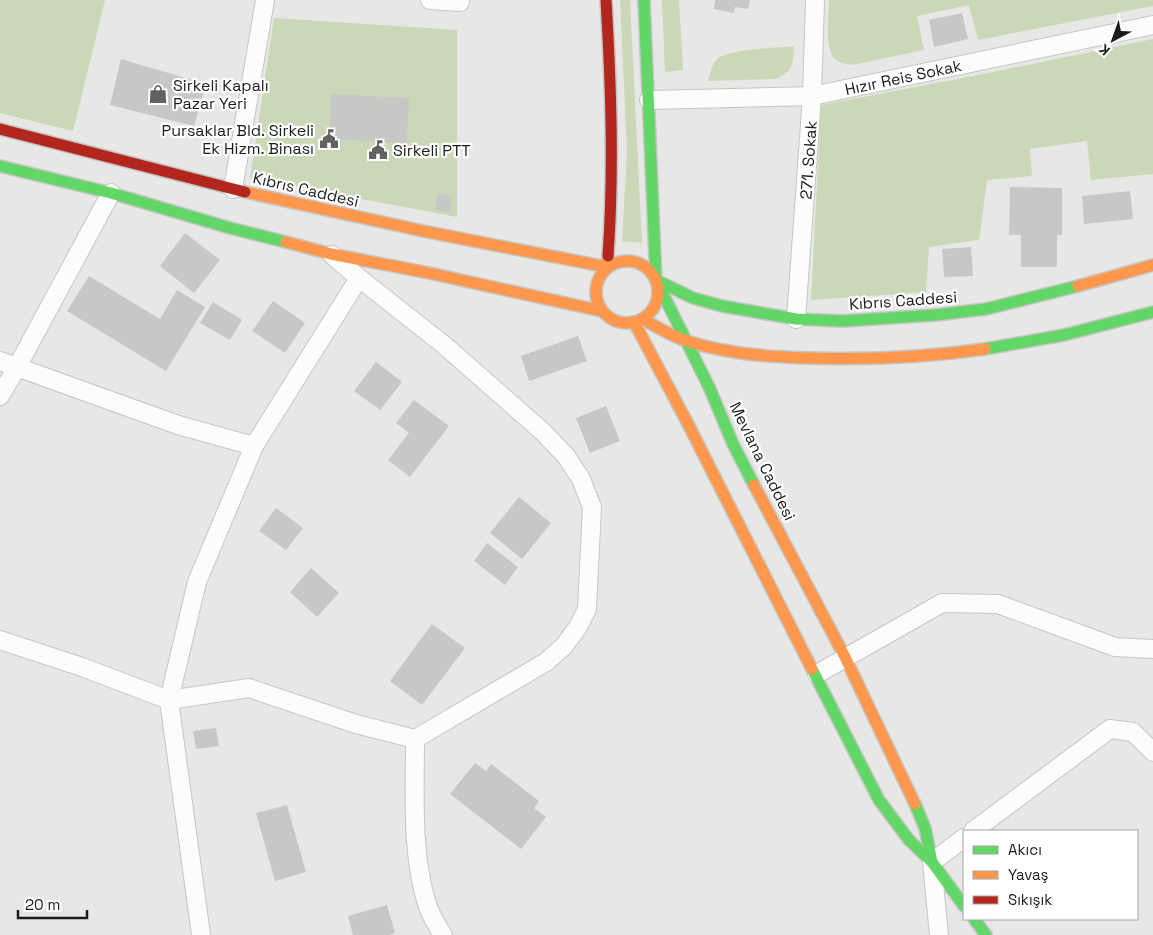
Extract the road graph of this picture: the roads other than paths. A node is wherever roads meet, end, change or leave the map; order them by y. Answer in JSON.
{"nodes":[{"id":1,"x":265,"y":0,"type":"edge"},
{"id":2,"x":430,"y":0,"type":"edge"},
{"id":3,"x":606,"y":0,"type":"edge"},
{"id":4,"x":644,"y":0,"type":"edge"},
{"id":5,"x":815,"y":0,"type":"edge"},
{"id":6,"x":460,"y":2,"type":"dead end"},
{"id":7,"x":1153,"y":25,"type":"edge"},
{"id":8,"x":812,"y":96,"type":"junction"},
{"id":9,"x":649,"y":100,"type":"junction"},
{"id":10,"x":0,"y":129,"type":"edge"},
{"id":11,"x":0,"y":166,"type":"edge"},
{"id":12,"x":233,"y":189,"type":"junction"},
{"id":13,"x":111,"y":193,"type":"junction"},
{"id":14,"x":331,"y":254,"type":"junction"},
{"id":15,"x":1153,"y":265,"type":"edge"},
{"id":16,"x":607,"y":267,"type":"junction"},
{"id":17,"x":359,"y":278,"type":"junction"},
{"id":18,"x":656,"y":280,"type":"junction"},
{"id":19,"x":602,"y":312,"type":"junction"},
{"id":20,"x":1153,"y":312,"type":"edge"},
{"id":21,"x":796,"y":319,"type":"junction"},
{"id":22,"x":639,"y":321,"type":"junction"},
{"id":23,"x":684,"y":341,"type":"junction"},
{"id":24,"x":0,"y":361,"type":"edge"},
{"id":25,"x":18,"y":367,"type":"junction"},
{"id":26,"x":0,"y":396,"type":"edge"},
{"id":27,"x":254,"y":446,"type":"junction"},
{"id":28,"x":0,"y":640,"type":"edge"},
{"id":29,"x":1153,"y":649,"type":"edge"},
{"id":30,"x":845,"y":657,"type":"junction"},
{"id":31,"x":817,"y":674,"type":"junction"},
{"id":32,"x":169,"y":700,"type":"junction"},
{"id":33,"x":415,"y":739,"type":"junction"},
{"id":34,"x":1153,"y":752,"type":"edge"},
{"id":35,"x":974,"y":830,"type":"edge"},
{"id":36,"x":963,"y":839,"type":"edge"},
{"id":37,"x":932,"y":862,"type":"junction"},
{"id":38,"x":963,"y":905,"type":"edge"},
{"id":39,"x":975,"y":920,"type":"edge"},
{"id":40,"x":201,"y":935,"type":"edge"},
{"id":41,"x":443,"y":935,"type":"edge"},
{"id":42,"x":939,"y":935,"type":"edge"},
{"id":43,"x":986,"y":935,"type":"edge"}],
"edges":[{"from":1,"to":12,"type":"street"},
{"from":2,"to":6,"type":"street"},
{"from":3,"to":16,"type":"main road"},
{"from":4,"to":9,"type":"main road","name":"Mevlana Caddesi"},
{"from":5,"to":8,"type":"street","name":"271. Sokak"},
{"from":7,"to":8,"type":"street","name":"Hızır Reis Sokak"},
{"from":8,"to":9,"type":"street","name":"Hızır Reis Sokak"},
{"from":8,"to":21,"type":"street","name":"271. Sokak"},
{"from":9,"to":18,"type":"main road","name":"Mevlana Caddesi"},
{"from":10,"to":12,"type":"main road","name":"Kıbrıs Caddesi"},
{"from":11,"to":13,"type":"main road"},
{"from":12,"to":16,"type":"main road","name":"Kıbrıs Caddesi"},
{"from":13,"to":14,"type":"main road"},
{"from":13,"to":25,"type":"street"},
{"from":14,"to":17,"type":"street"},
{"from":14,"to":19,"type":"main road"},
{"from":15,"to":21,"type":"main road","name":"Kıbrıs Caddesi"},
{"from":16,"to":18,"type":"main road"},
{"from":16,"to":19,"type":"main road"},
{"from":17,"to":27,"type":"street"},
{"from":17,"to":33,"type":"street"},
{"from":18,"to":21,"type":"main road","name":"Kıbrıs Caddesi"},
{"from":18,"to":22,"type":"main road"},
{"from":18,"to":23,"type":"main road","name":"Mevlana Caddesi"},
{"from":19,"to":22,"type":"main road"},
{"from":20,"to":23,"type":"main road"},
{"from":22,"to":23,"type":"main road"},
{"from":22,"to":31,"type":"main road"},
{"from":23,"to":30,"type":"main road","name":"Mevlana Caddesi"},
{"from":24,"to":25,"type":"street"},
{"from":25,"to":26,"type":"street"},
{"from":25,"to":27,"type":"street"},
{"from":27,"to":32,"type":"street"},
{"from":28,"to":32,"type":"street"},
{"from":29,"to":30,"type":"street"},
{"from":30,"to":31,"type":"street"},
{"from":30,"to":37,"type":"main road","name":"Mevlana Caddesi"},
{"from":31,"to":37,"type":"main road"},
{"from":32,"to":33,"type":"street"},
{"from":32,"to":40,"type":"street"},
{"from":33,"to":41,"type":"street"},
{"from":34,"to":35,"type":"street"},
{"from":36,"to":37,"type":"street"},
{"from":37,"to":38,"type":"main road","name":"Mevlana Caddesi"},
{"from":37,"to":42,"type":"street"},
{"from":39,"to":43,"type":"main road"}]}
